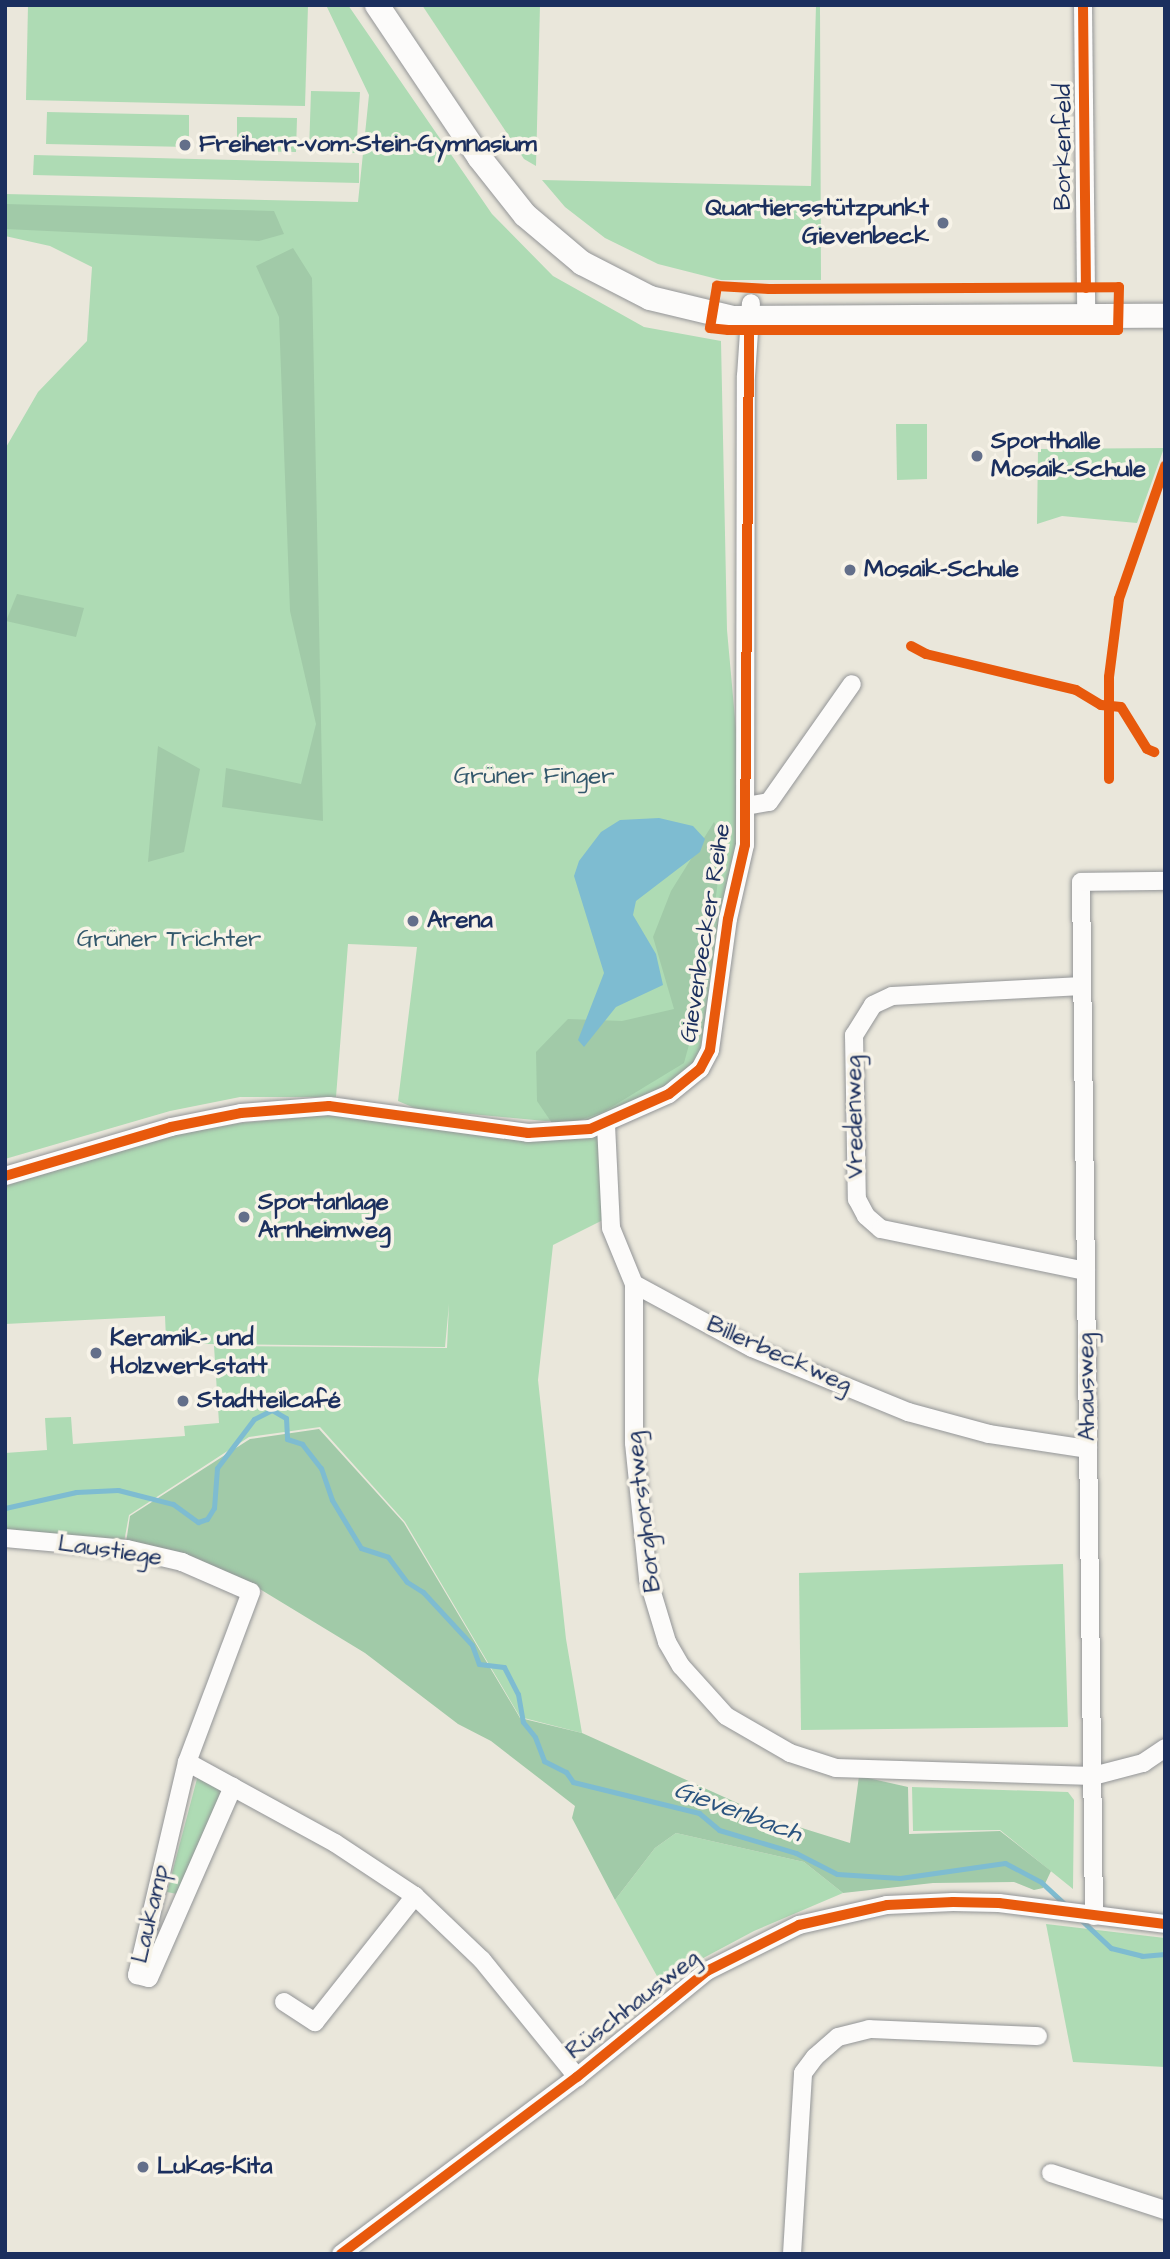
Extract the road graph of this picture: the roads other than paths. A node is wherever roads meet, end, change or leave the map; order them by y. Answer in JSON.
{"nodes":[{"id":1,"x":377,"y":5,"type":"edge"},
{"id":2,"x":396,"y":5,"type":"edge"},
{"id":3,"x":1083,"y":5,"type":"edge"},
{"id":4,"x":1165,"y":301,"type":"edge"},
{"id":5,"x":1086,"y":309,"type":"junction"},
{"id":6,"x":750,"y":311,"type":"junction"},
{"id":7,"x":1165,"y":316,"type":"edge"},
{"id":8,"x":852,"y":684,"type":"dead end"},
{"id":9,"x":746,"y":806,"type":"junction"},
{"id":10,"x":1165,"y":881,"type":"edge"},
{"id":11,"x":1082,"y":986,"type":"junction"},
{"id":12,"x":606,"y":1125,"type":"junction"},
{"id":13,"x":5,"y":1176,"type":"edge"},
{"id":14,"x":1086,"y":1271,"type":"junction"},
{"id":15,"x":635,"y":1284,"type":"junction"},
{"id":16,"x":1088,"y":1450,"type":"junction"},
{"id":17,"x":5,"y":1538,"type":"edge"},
{"id":18,"x":251,"y":1592,"type":"joint"},
{"id":19,"x":1165,"y":1748,"type":"edge"},
{"id":20,"x":187,"y":1762,"type":"junction"},
{"id":21,"x":1093,"y":1776,"type":"junction"},
{"id":22,"x":233,"y":1787,"type":"junction"},
{"id":23,"x":415,"y":1896,"type":"junction"},
{"id":24,"x":1094,"y":1916,"type":"junction"},
{"id":25,"x":1165,"y":1924,"type":"edge"},
{"id":26,"x":284,"y":2002,"type":"dead end"},
{"id":27,"x":1038,"y":2036,"type":"dead end"},
{"id":28,"x":577,"y":2077,"type":"junction"},
{"id":29,"x":1051,"y":2173,"type":"dead end"},
{"id":30,"x":1165,"y":2210,"type":"edge"},
{"id":31,"x":341,"y":2254,"type":"edge"},
{"id":32,"x":792,"y":2254,"type":"edge"}],
"edges":[{"from":1,"to":6,"type":"street"},
{"from":2,"to":6,"type":"street"},
{"from":3,"to":5,"type":"street","name":"Borkenfeld"},
{"from":4,"to":5,"type":"street"},
{"from":5,"to":6,"type":"street"},
{"from":5,"to":7,"type":"street"},
{"from":6,"to":9,"type":"street","name":"Gievenbecker Reihe"},
{"from":8,"to":9,"type":"street","name":"Gievenbecker Reihe"},
{"from":9,"to":12,"type":"street","name":"Gievenbecker Reihe"},
{"from":10,"to":11,"type":"street","name":"Ahausweg"},
{"from":11,"to":14,"type":"street","name":"Ahausweg"},
{"from":11,"to":14,"type":"street","name":"Vredenweg"},
{"from":12,"to":13,"type":"street","name":"Gievenbecker Reihe"},
{"from":12,"to":15,"type":"street"},
{"from":14,"to":16,"type":"street","name":"Ahausweg"},
{"from":15,"to":16,"type":"street","name":"Billerbeckweg"},
{"from":15,"to":21,"type":"street","name":"Borghorstweg"},
{"from":16,"to":21,"type":"street","name":"Ahausweg"},
{"from":17,"to":18,"type":"street","name":"Laustiege"},
{"from":18,"to":20,"type":"street","name":"Laukamp"},
{"from":19,"to":21,"type":"street","name":"Borghorstweg"},
{"from":20,"to":22,"type":"street"},
{"from":20,"to":22,"type":"street","name":"Laukamp"},
{"from":21,"to":24,"type":"street","name":"Ahausweg"},
{"from":22,"to":23,"type":"street"},
{"from":23,"to":26,"type":"street"},
{"from":23,"to":28,"type":"street"},
{"from":24,"to":25,"type":"street","name":"Rüschhausweg"},
{"from":24,"to":28,"type":"street","name":"Rüschhausweg"},
{"from":27,"to":32,"type":"street"},
{"from":28,"to":31,"type":"street","name":"Rüschhausweg"},
{"from":29,"to":30,"type":"street"}]}
